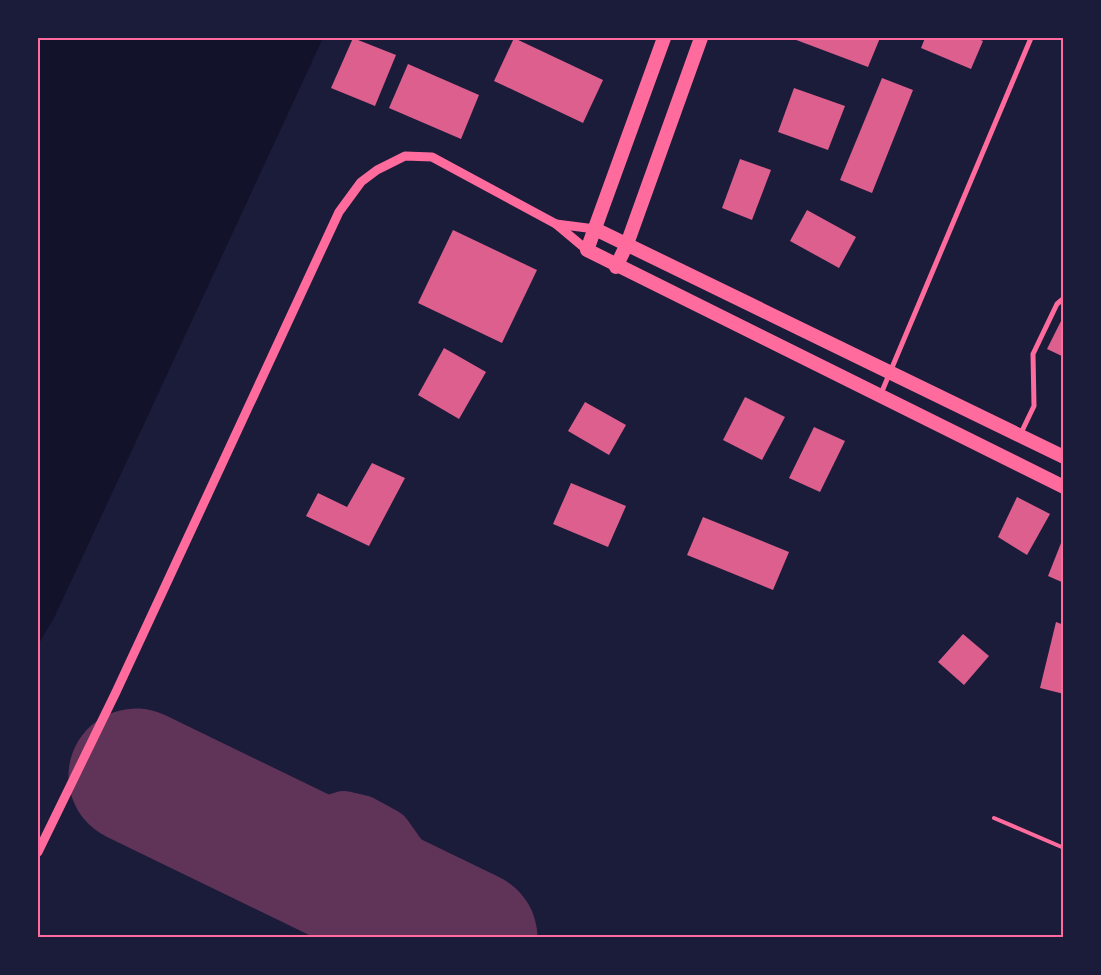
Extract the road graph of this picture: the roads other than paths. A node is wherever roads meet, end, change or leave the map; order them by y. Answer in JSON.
{"nodes":[{"id":1,"x":664,"y":38,"type":"edge"},
{"id":2,"x":701,"y":38,"type":"edge"},
{"id":3,"x":1030,"y":38,"type":"edge"},
{"id":4,"x":556,"y":224,"type":"junction"},
{"id":5,"x":595,"y":229,"type":"junction"},
{"id":6,"x":627,"y":244,"type":"junction"},
{"id":7,"x":586,"y":250,"type":"junction"},
{"id":8,"x":616,"y":267,"type":"junction"},
{"id":9,"x":1064,"y":298,"type":"edge"},
{"id":10,"x":891,"y":373,"type":"junction"},
{"id":11,"x":880,"y":396,"type":"junction"},
{"id":12,"x":1020,"y":435,"type":"junction"},
{"id":13,"x":1064,"y":457,"type":"edge"},
{"id":14,"x":1064,"y":487,"type":"edge"},
{"id":15,"x":994,"y":818,"type":"dead end"},
{"id":16,"x":1064,"y":848,"type":"edge"},
{"id":17,"x":38,"y":852,"type":"edge"}],
"edges":[{"from":1,"to":5,"type":"highway"},
{"from":2,"to":6,"type":"highway"},
{"from":3,"to":10,"type":"street"},
{"from":4,"to":5,"type":"street"},
{"from":4,"to":7,"type":"street"},
{"from":4,"to":17,"type":"street"},
{"from":5,"to":6,"type":"highway"},
{"from":5,"to":7,"type":"highway"},
{"from":6,"to":8,"type":"highway"},
{"from":6,"to":10,"type":"highway"},
{"from":7,"to":8,"type":"highway"},
{"from":8,"to":11,"type":"highway"},
{"from":9,"to":12,"type":"street"},
{"from":10,"to":11,"type":"street"},
{"from":10,"to":12,"type":"highway"},
{"from":11,"to":14,"type":"highway"},
{"from":12,"to":13,"type":"highway"},
{"from":15,"to":16,"type":"lane"}]}
